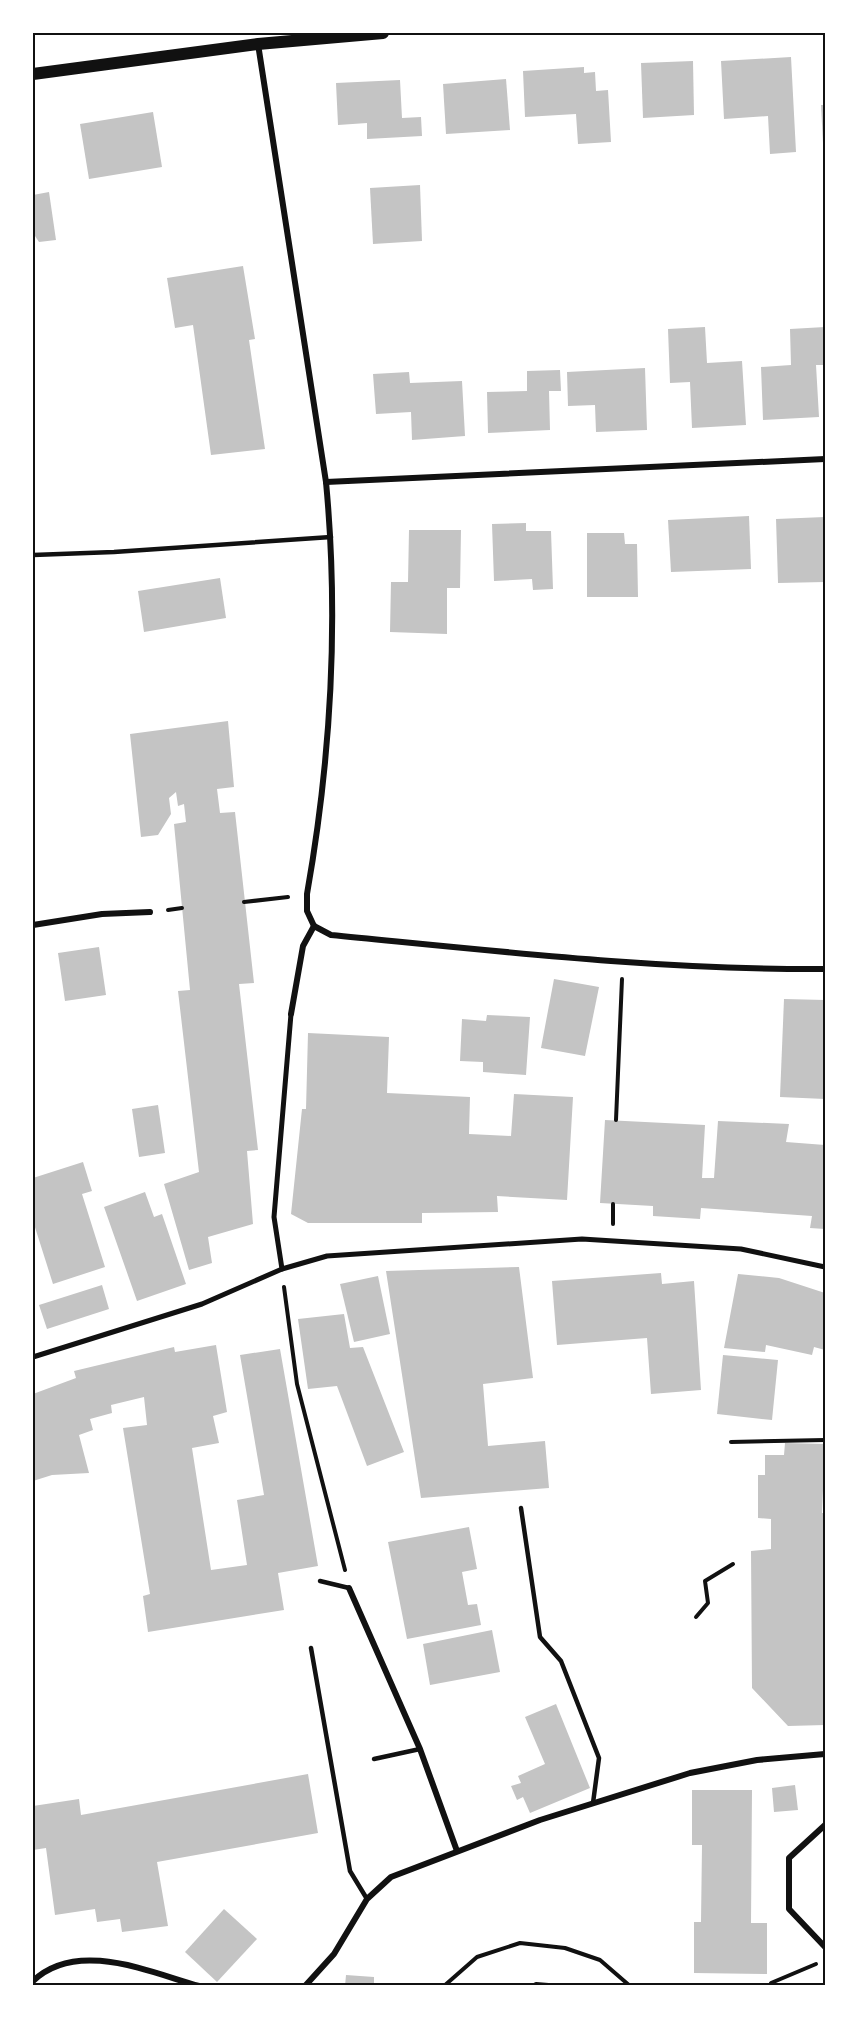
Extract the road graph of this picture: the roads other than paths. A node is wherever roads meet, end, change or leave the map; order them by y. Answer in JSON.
{"nodes":[{"id":1,"x":383,"y":33,"type":"edge"},
{"id":2,"x":304,"y":36,"type":"edge"},
{"id":3,"x":258,"y":44,"type":"junction"},
{"id":4,"x":33,"y":74,"type":"edge"},
{"id":5,"x":825,"y":459,"type":"edge"},
{"id":6,"x":326,"y":483,"type":"junction"},
{"id":7,"x":331,"y":537,"type":"junction"},
{"id":8,"x":33,"y":555,"type":"edge"},
{"id":9,"x":150,"y":912,"type":"dead end"},
{"id":10,"x":33,"y":925,"type":"edge"},
{"id":11,"x":314,"y":926,"type":"junction"},
{"id":12,"x":825,"y":969,"type":"edge"},
{"id":13,"x":291,"y":1014,"type":"joint"},
{"id":14,"x":825,"y":1267,"type":"edge"},
{"id":15,"x":282,"y":1269,"type":"junction"},
{"id":16,"x":33,"y":1358,"type":"edge"},
{"id":17,"x":520,"y":1508,"type":"dead end"},
{"id":18,"x":320,"y":1581,"type":"dead end"},
{"id":19,"x":349,"y":1588,"type":"joint"},
{"id":20,"x":311,"y":1648,"type":"dead end"},
{"id":21,"x":420,"y":1749,"type":"junction"},
{"id":22,"x":825,"y":1754,"type":"edge"},
{"id":23,"x":374,"y":1759,"type":"dead end"},
{"id":24,"x":593,"y":1803,"type":"junction"},
{"id":25,"x":825,"y":1825,"type":"edge"},
{"id":26,"x":457,"y":1851,"type":"junction"},
{"id":27,"x":367,"y":1899,"type":"junction"},
{"id":28,"x":825,"y":1947,"type":"edge"},
{"id":29,"x":33,"y":1981,"type":"edge"},
{"id":30,"x":199,"y":1986,"type":"edge"},
{"id":31,"x":305,"y":1986,"type":"edge"}],
"edges":[{"from":1,"to":2,"type":"main road"},
{"from":2,"to":3,"type":"main road"},
{"from":3,"to":4,"type":"main road"},
{"from":3,"to":6,"type":"street"},
{"from":5,"to":6,"type":"street"},
{"from":6,"to":7,"type":"street"},
{"from":7,"to":8,"type":"lane"},
{"from":7,"to":11,"type":"street"},
{"from":9,"to":10,"type":"street"},
{"from":11,"to":12,"type":"street"},
{"from":11,"to":13,"type":"street"},
{"from":13,"to":15,"type":"street"},
{"from":14,"to":15,"type":"street"},
{"from":15,"to":16,"type":"street"},
{"from":17,"to":24,"type":"lane"},
{"from":18,"to":19,"type":"lane"},
{"from":19,"to":21,"type":"street"},
{"from":20,"to":27,"type":"lane"},
{"from":21,"to":23,"type":"lane"},
{"from":21,"to":26,"type":"street"},
{"from":22,"to":24,"type":"street"},
{"from":24,"to":26,"type":"street"},
{"from":25,"to":28,"type":"street"},
{"from":26,"to":27,"type":"street"},
{"from":27,"to":31,"type":"street"},
{"from":29,"to":30,"type":"street"}]}
